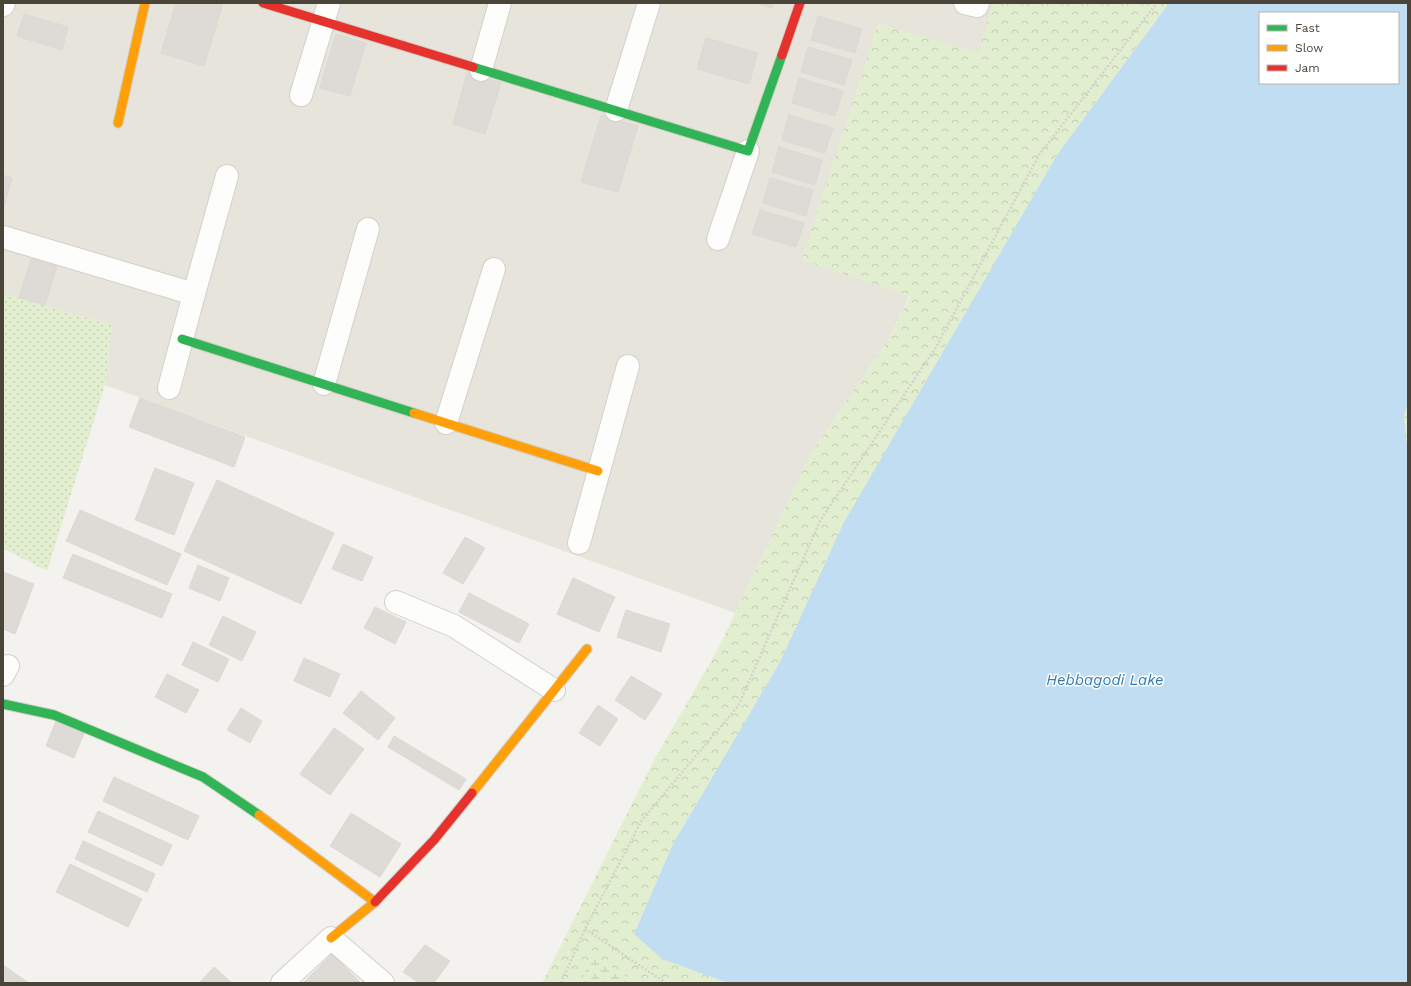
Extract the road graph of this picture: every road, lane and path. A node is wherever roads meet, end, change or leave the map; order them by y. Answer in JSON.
{"nodes":[{"id":1,"x":145,"y":3,"type":"edge"},
{"id":2,"x":263,"y":3,"type":"edge"},
{"id":3,"x":500,"y":3,"type":"edge"},
{"id":4,"x":649,"y":3,"type":"edge"},
{"id":5,"x":800,"y":3,"type":"edge"},
{"id":6,"x":965,"y":3,"type":"edge"},
{"id":7,"x":978,"y":3,"type":"edge"},
{"id":8,"x":1157,"y":3,"type":"edge"},
{"id":9,"x":326,"y":12,"type":"edge"},
{"id":10,"x":481,"y":70,"type":"junction"},
{"id":11,"x":302,"y":95,"type":"dead end"},
{"id":12,"x":616,"y":110,"type":"junction"},
{"id":13,"x":118,"y":123,"type":"dead end"},
{"id":14,"x":748,"y":150,"type":"junction"},
{"id":15,"x":227,"y":176,"type":"dead end"},
{"id":16,"x":368,"y":228,"type":"dead end"},
{"id":17,"x":3,"y":237,"type":"edge"},
{"id":18,"x":718,"y":239,"type":"dead end"},
{"id":19,"x":494,"y":269,"type":"dead end"},
{"id":20,"x":194,"y":294,"type":"junction"},
{"id":21,"x":182,"y":339,"type":"junction"},
{"id":22,"x":628,"y":366,"type":"dead end"},
{"id":23,"x":324,"y":384,"type":"junction"},
{"id":24,"x":169,"y":388,"type":"dead end"},
{"id":25,"x":446,"y":423,"type":"junction"},
{"id":26,"x":598,"y":471,"type":"junction"},
{"id":27,"x":579,"y":543,"type":"dead end"},
{"id":28,"x":396,"y":602,"type":"dead end"},
{"id":29,"x":588,"y":649,"type":"dead end"},
{"id":30,"x":554,"y":690,"type":"junction"},
{"id":31,"x":3,"y":704,"type":"edge"},
{"id":32,"x":375,"y":902,"type":"junction"},
{"id":33,"x":585,"y":929,"type":"junction"},
{"id":34,"x":331,"y":938,"type":"junction"},
{"id":35,"x":282,"y":983,"type":"edge"},
{"id":36,"x":384,"y":983,"type":"edge"},
{"id":37,"x":561,"y":983,"type":"edge"},
{"id":38,"x":666,"y":983,"type":"edge"}],
"edges":[{"from":1,"to":13,"type":"street"},
{"from":2,"to":9,"type":"street"},
{"from":3,"to":10,"type":"street"},
{"from":4,"to":12,"type":"street"},
{"from":5,"to":14,"type":"street"},
{"from":6,"to":7,"type":"street"},
{"from":8,"to":33,"type":"path"},
{"from":9,"to":10,"type":"street"},
{"from":9,"to":11,"type":"street"},
{"from":10,"to":12,"type":"street"},
{"from":12,"to":14,"type":"street"},
{"from":14,"to":18,"type":"street"},
{"from":15,"to":20,"type":"street"},
{"from":16,"to":23,"type":"street"},
{"from":17,"to":20,"type":"street"},
{"from":19,"to":25,"type":"street"},
{"from":20,"to":21,"type":"street"},
{"from":21,"to":23,"type":"street"},
{"from":21,"to":24,"type":"street"},
{"from":22,"to":26,"type":"street"},
{"from":23,"to":25,"type":"street"},
{"from":25,"to":26,"type":"street"},
{"from":26,"to":27,"type":"street"},
{"from":28,"to":30,"type":"street"},
{"from":29,"to":30,"type":"street"},
{"from":30,"to":32,"type":"street"},
{"from":31,"to":32,"type":"street"},
{"from":32,"to":34,"type":"street"},
{"from":33,"to":37,"type":"path"},
{"from":33,"to":38,"type":"path"},
{"from":34,"to":35,"type":"street"},
{"from":34,"to":36,"type":"street"}]}
